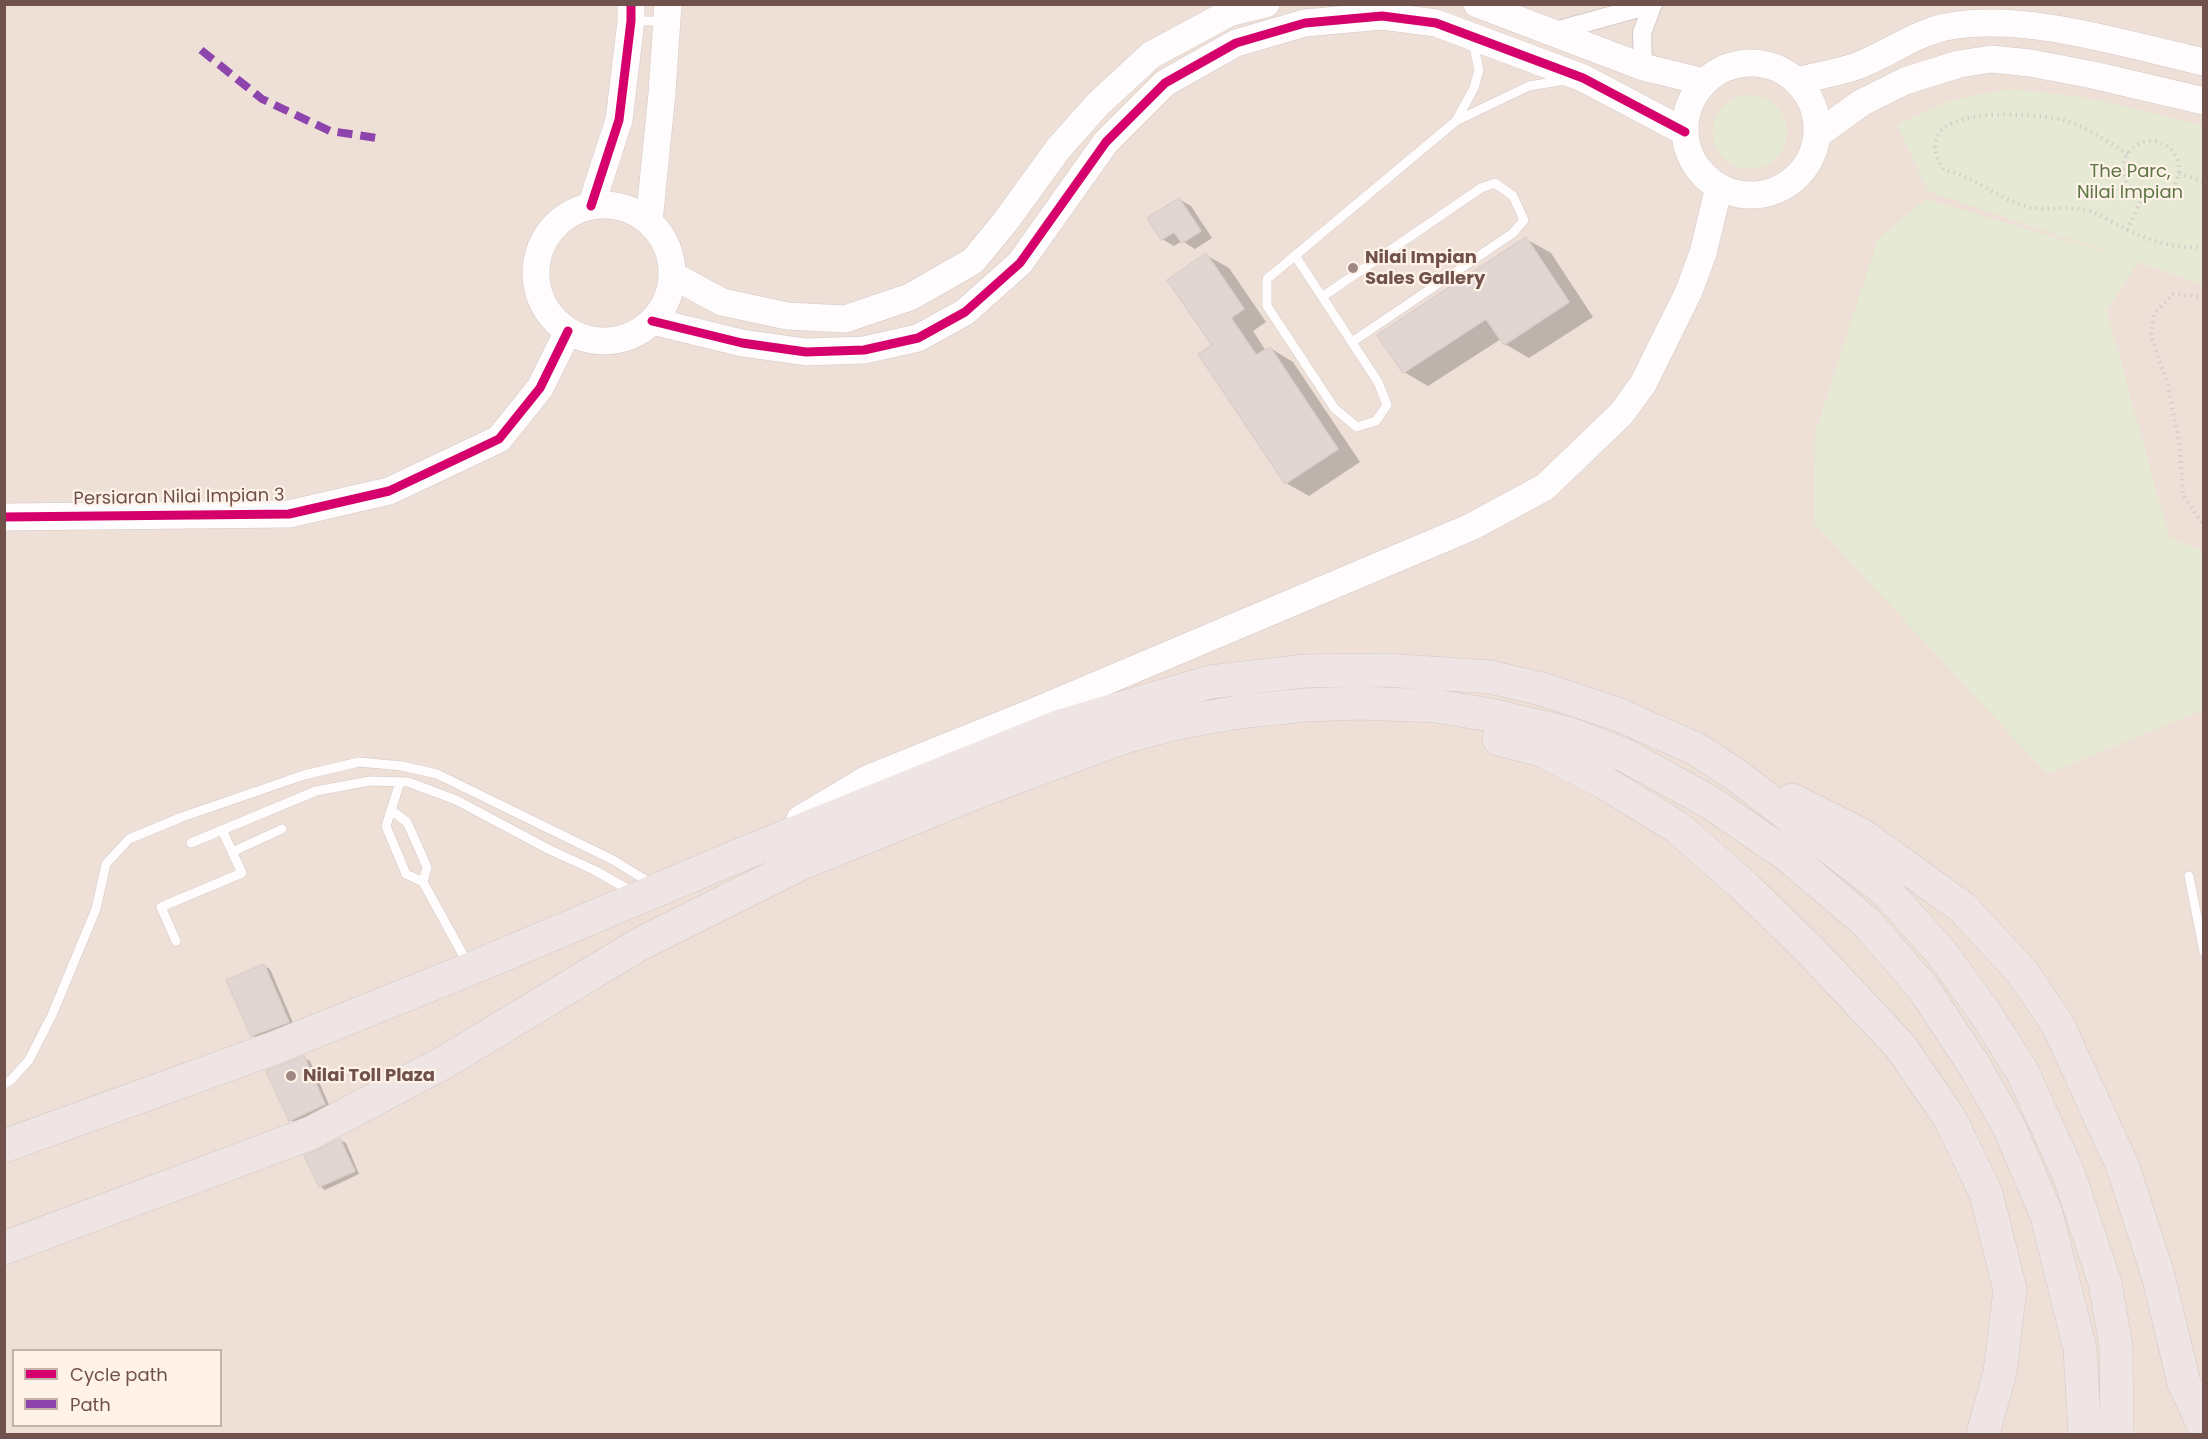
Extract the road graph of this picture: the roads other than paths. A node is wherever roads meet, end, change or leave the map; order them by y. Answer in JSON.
{"nodes":[{"id":1,"x":1266,"y":4,"type":"edge"},
{"id":2,"x":1477,"y":4,"type":"edge"},
{"id":3,"x":1653,"y":5,"type":"edge"},
{"id":4,"x":631,"y":13,"type":"edge"},
{"id":5,"x":668,"y":13,"type":"edge"},
{"id":6,"x":1552,"y":32,"type":"junction"},
{"id":7,"x":1472,"y":36,"type":"junction"},
{"id":8,"x":2204,"y":62,"type":"edge"},
{"id":9,"x":1643,"y":67,"type":"junction"},
{"id":10,"x":1583,"y":78,"type":"junction"},
{"id":11,"x":1797,"y":81,"type":"junction"},
{"id":12,"x":1704,"y":82,"type":"junction"},
{"id":13,"x":2204,"y":101,"type":"edge"},
{"id":14,"x":1456,"y":121,"type":"junction"},
{"id":15,"x":1685,"y":132,"type":"junction"},
{"id":16,"x":1817,"y":135,"type":"junction"},
{"id":17,"x":1719,"y":186,"type":"junction"},
{"id":18,"x":591,"y":206,"type":"junction"},
{"id":19,"x":649,"y":222,"type":"junction"},
{"id":20,"x":1296,"y":257,"type":"junction"},
{"id":21,"x":672,"y":275,"type":"junction"},
{"id":22,"x":1322,"y":297,"type":"junction"},
{"id":23,"x":652,"y":321,"type":"junction"},
{"id":24,"x":568,"y":331,"type":"junction"},
{"id":25,"x":1352,"y":342,"type":"junction"},
{"id":26,"x":4,"y":517,"type":"edge"},
{"id":27,"x":1435,"y":706,"type":"junction"},
{"id":28,"x":1736,"y":775,"type":"junction"},
{"id":29,"x":400,"y":782,"type":"junction"},
{"id":30,"x":392,"y":811,"type":"junction"},
{"id":31,"x":282,"y":829,"type":"dead end"},
{"id":32,"x":222,"y":830,"type":"junction"},
{"id":33,"x":191,"y":843,"type":"dead end"},
{"id":34,"x":232,"y":852,"type":"junction"},
{"id":35,"x":745,"y":853,"type":"junction"},
{"id":36,"x":2189,"y":876,"type":"dead end"},
{"id":37,"x":423,"y":882,"type":"junction"},
{"id":38,"x":651,"y":893,"type":"junction"},
{"id":39,"x":176,"y":941,"type":"dead end"},
{"id":40,"x":2204,"y":952,"type":"edge"},
{"id":41,"x":470,"y":969,"type":"junction"},
{"id":42,"x":4,"y":1084,"type":"edge"},
{"id":43,"x":4,"y":1146,"type":"edge"},
{"id":44,"x":4,"y":1248,"type":"edge"},
{"id":45,"x":2184,"y":1383,"type":"junction"},
{"id":46,"x":2204,"y":1426,"type":"edge"},
{"id":47,"x":1983,"y":1434,"type":"edge"},
{"id":48,"x":2085,"y":1434,"type":"edge"},
{"id":49,"x":2117,"y":1434,"type":"edge"},
{"id":50,"x":2196,"y":1434,"type":"edge"}],
"edges":[{"from":1,"to":21,"type":"street"},
{"from":2,"to":6,"type":"street"},
{"from":3,"to":6,"type":"street"},
{"from":3,"to":9,"type":"street"},
{"from":4,"to":5,"type":"lane"},
{"from":4,"to":18,"type":"street"},
{"from":5,"to":19,"type":"street"},
{"from":6,"to":9,"type":"street"},
{"from":7,"to":10,"type":"street"},
{"from":7,"to":14,"type":"lane"},
{"from":7,"to":23,"type":"street"},
{"from":8,"to":11,"type":"street"},
{"from":9,"to":12,"type":"street"},
{"from":10,"to":14,"type":"lane"},
{"from":10,"to":15,"type":"street"},
{"from":11,"to":12,"type":"street"},
{"from":11,"to":16,"type":"street"},
{"from":12,"to":15,"type":"street"},
{"from":13,"to":16,"type":"street"},
{"from":14,"to":20,"type":"lane"},
{"from":15,"to":17,"type":"street"},
{"from":16,"to":17,"type":"street"},
{"from":17,"to":35,"type":"street"},
{"from":18,"to":19,"type":"street"},
{"from":18,"to":24,"type":"street"},
{"from":19,"to":21,"type":"street"},
{"from":20,"to":22,"type":"lane"},
{"from":20,"to":25,"type":"lane"},
{"from":21,"to":23,"type":"street"},
{"from":22,"to":25,"type":"lane"},
{"from":22,"to":25,"type":"lane"},
{"from":23,"to":24,"type":"street"},
{"from":24,"to":26,"type":"street","name":"Persiaran Nilai Impian 3"},
{"from":27,"to":44,"type":"highway"},
{"from":27,"to":47,"type":"highway"},
{"from":27,"to":48,"type":"highway"},
{"from":28,"to":35,"type":"highway"},
{"from":28,"to":45,"type":"highway"},
{"from":28,"to":49,"type":"highway"},
{"from":29,"to":30,"type":"lane"},
{"from":29,"to":32,"type":"lane"},
{"from":29,"to":38,"type":"lane"},
{"from":30,"to":37,"type":"lane"},
{"from":30,"to":37,"type":"lane"},
{"from":31,"to":34,"type":"lane"},
{"from":32,"to":33,"type":"lane"},
{"from":32,"to":34,"type":"lane"},
{"from":34,"to":39,"type":"lane"},
{"from":35,"to":38,"type":"highway"},
{"from":36,"to":40,"type":"lane"},
{"from":37,"to":41,"type":"lane"},
{"from":38,"to":41,"type":"highway"},
{"from":38,"to":42,"type":"lane"},
{"from":41,"to":43,"type":"highway"},
{"from":45,"to":46,"type":"highway"},
{"from":45,"to":50,"type":"highway"}]}
